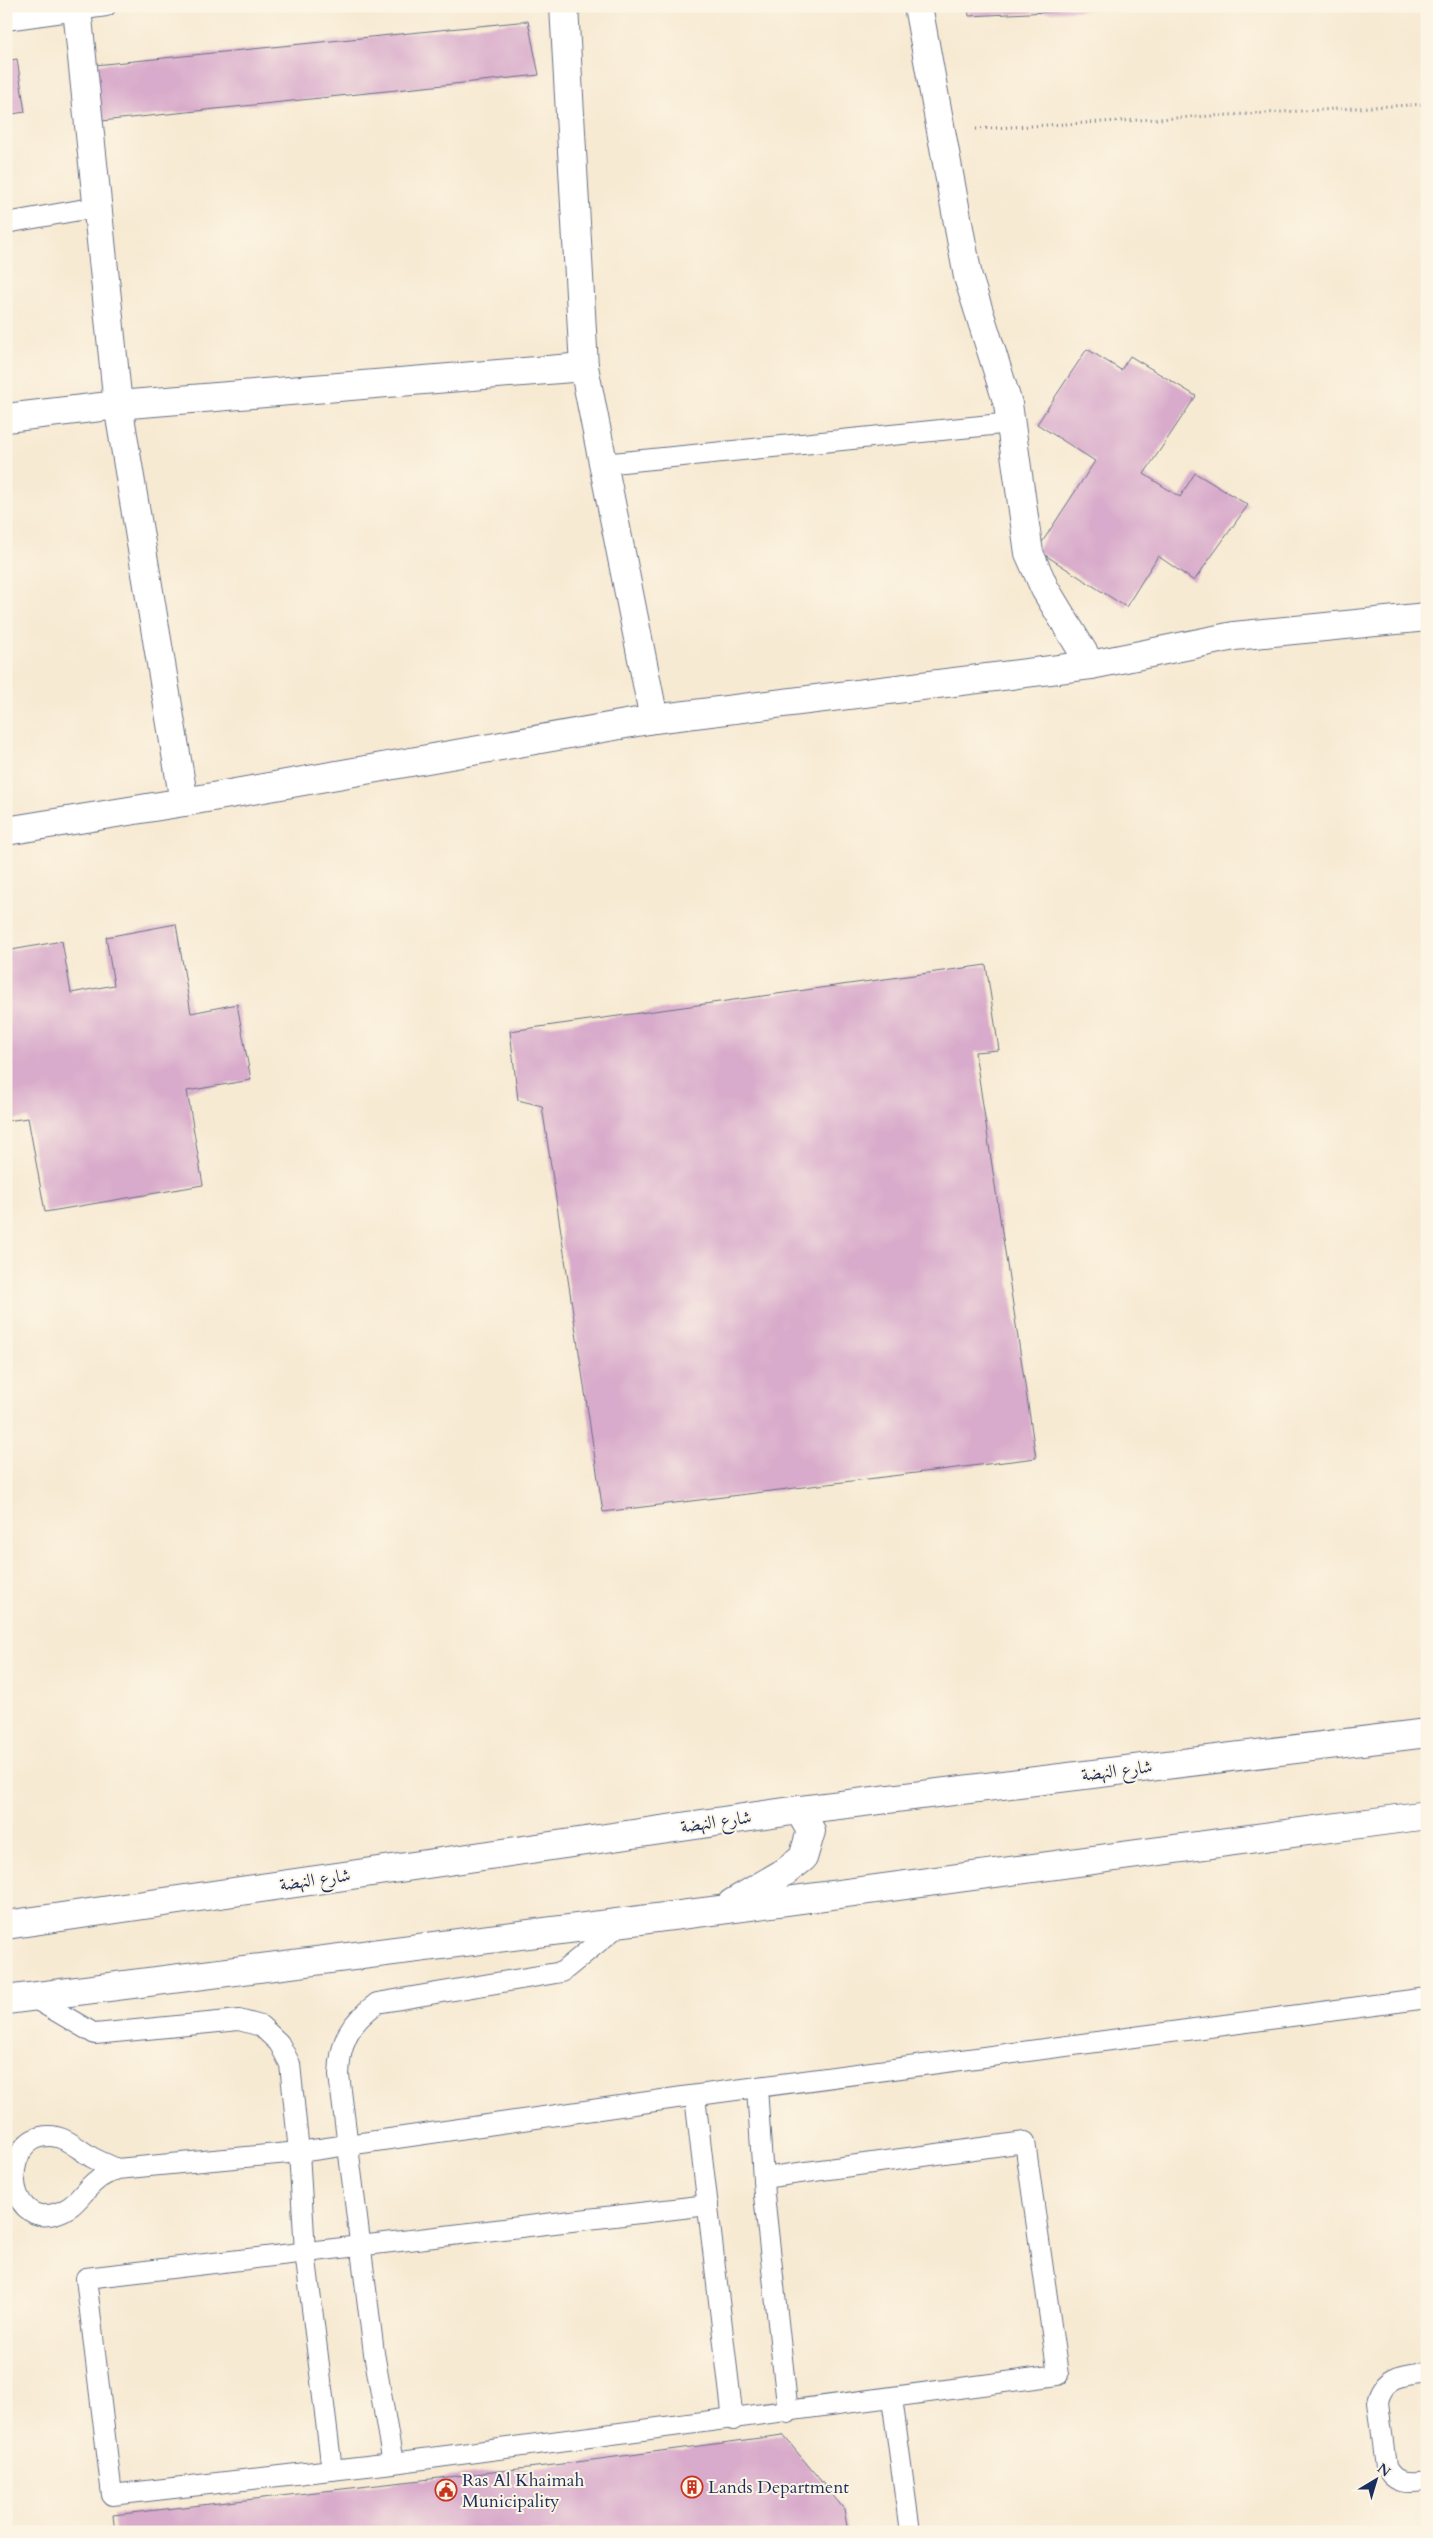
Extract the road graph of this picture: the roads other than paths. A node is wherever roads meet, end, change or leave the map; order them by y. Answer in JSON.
{"nodes":[{"id":1,"x":106,"y":6,"type":"edge"},
{"id":2,"x":564,"y":6,"type":"edge"},
{"id":3,"x":918,"y":6,"type":"edge"},
{"id":4,"x":73,"y":8,"type":"edge"},
{"id":5,"x":6,"y":20,"type":"edge"},
{"id":6,"x":97,"y":207,"type":"junction"},
{"id":7,"x":6,"y":223,"type":"edge"},
{"id":8,"x":584,"y":367,"type":"junction"},
{"id":9,"x":118,"y":405,"type":"junction"},
{"id":10,"x":6,"y":418,"type":"edge"},
{"id":11,"x":1011,"y":423,"type":"junction"},
{"id":12,"x":603,"y":464,"type":"junction"},
{"id":13,"x":1427,"y":617,"type":"edge"},
{"id":14,"x":1091,"y":665,"type":"junction"},
{"id":15,"x":654,"y":719,"type":"junction"},
{"id":16,"x":184,"y":802,"type":"junction"},
{"id":17,"x":6,"y":831,"type":"edge"},
{"id":18,"x":1427,"y":1734,"type":"edge"},
{"id":19,"x":799,"y":1810,"type":"junction"},
{"id":20,"x":1427,"y":1815,"type":"edge"},
{"id":21,"x":720,"y":1910,"type":"junction"},
{"id":22,"x":623,"y":1922,"type":"junction"},
{"id":23,"x":6,"y":1925,"type":"edge"},
{"id":24,"x":19,"y":1998,"type":"edge"},
{"id":25,"x":1427,"y":1998,"type":"edge"},
{"id":26,"x":757,"y":2087,"type":"junction"},
{"id":27,"x":695,"y":2097,"type":"junction"},
{"id":28,"x":348,"y":2144,"type":"junction"},
{"id":29,"x":299,"y":2152,"type":"junction"},
{"id":30,"x":118,"y":2169,"type":"junction"},
{"id":31,"x":763,"y":2178,"type":"junction"},
{"id":32,"x":708,"y":2205,"type":"junction"},
{"id":33,"x":362,"y":2245,"type":"junction"},
{"id":34,"x":305,"y":2252,"type":"junction"},
{"id":35,"x":1427,"y":2372,"type":"edge"},
{"id":36,"x":892,"y":2398,"type":"junction"},
{"id":37,"x":788,"y":2413,"type":"junction"},
{"id":38,"x":733,"y":2420,"type":"junction"},
{"id":39,"x":393,"y":2463,"type":"junction"},
{"id":40,"x":332,"y":2470,"type":"junction"},
{"id":41,"x":1427,"y":2481,"type":"edge"},
{"id":42,"x":910,"y":2532,"type":"edge"}],
"edges":[{"from":1,"to":4,"type":"lane"},
{"from":2,"to":8,"type":"street"},
{"from":3,"to":11,"type":"street"},
{"from":4,"to":5,"type":"lane"},
{"from":4,"to":6,"type":"street"},
{"from":6,"to":7,"type":"lane"},
{"from":6,"to":9,"type":"street"},
{"from":8,"to":9,"type":"street"},
{"from":8,"to":12,"type":"street"},
{"from":9,"to":10,"type":"street"},
{"from":9,"to":16,"type":"street"},
{"from":11,"to":12,"type":"lane"},
{"from":11,"to":14,"type":"street"},
{"from":12,"to":15,"type":"street"},
{"from":13,"to":14,"type":"street"},
{"from":14,"to":15,"type":"street"},
{"from":15,"to":16,"type":"street"},
{"from":16,"to":17,"type":"street"},
{"from":18,"to":19,"type":"street","name":"شارع النهضة"},
{"from":19,"to":21,"type":"street"},
{"from":19,"to":23,"type":"street","name":"شارع النهضة"},
{"from":20,"to":21,"type":"street"},
{"from":21,"to":22,"type":"street"},
{"from":22,"to":24,"type":"street"},
{"from":22,"to":28,"type":"lane"},
{"from":24,"to":29,"type":"lane"},
{"from":25,"to":26,"type":"lane"},
{"from":26,"to":27,"type":"lane"},
{"from":26,"to":31,"type":"lane"},
{"from":27,"to":28,"type":"lane"},
{"from":27,"to":32,"type":"lane"},
{"from":28,"to":29,"type":"lane"},
{"from":28,"to":33,"type":"lane"},
{"from":29,"to":30,"type":"lane"},
{"from":29,"to":34,"type":"lane"},
{"from":30,"to":30,"type":"lane"},
{"from":31,"to":36,"type":"lane"},
{"from":31,"to":37,"type":"lane"},
{"from":32,"to":33,"type":"lane"},
{"from":32,"to":38,"type":"lane"},
{"from":33,"to":34,"type":"lane"},
{"from":33,"to":39,"type":"lane"},
{"from":34,"to":40,"type":"lane"},
{"from":34,"to":40,"type":"lane"},
{"from":35,"to":41,"type":"lane"},
{"from":36,"to":37,"type":"lane"},
{"from":36,"to":42,"type":"lane"},
{"from":37,"to":38,"type":"lane"},
{"from":38,"to":39,"type":"lane"},
{"from":39,"to":40,"type":"lane"}]}
